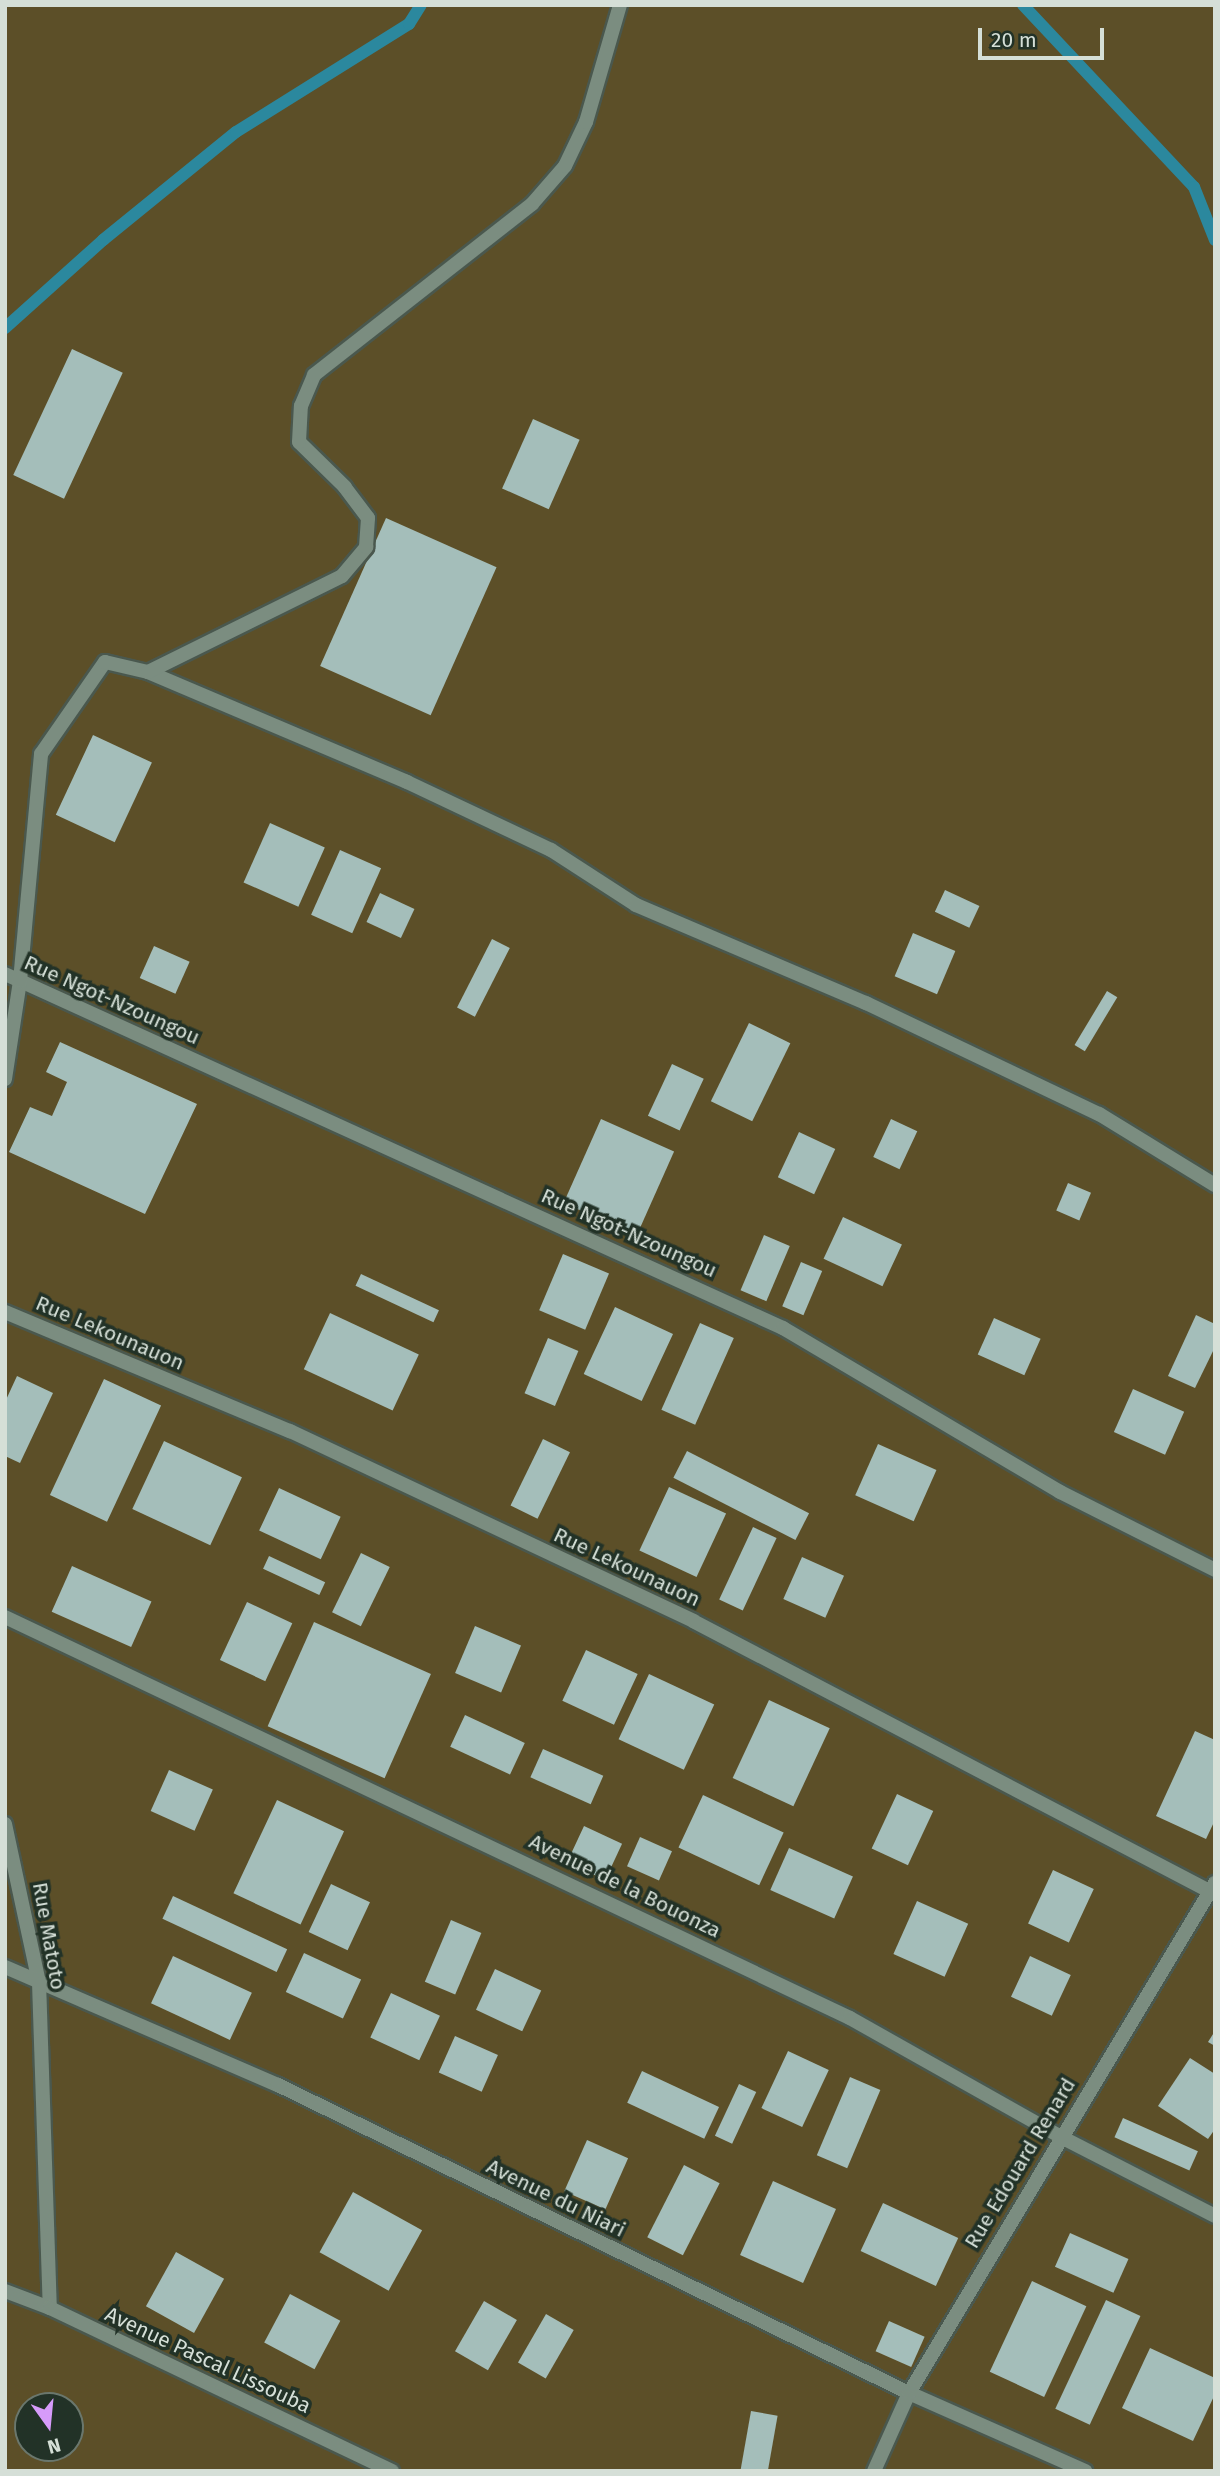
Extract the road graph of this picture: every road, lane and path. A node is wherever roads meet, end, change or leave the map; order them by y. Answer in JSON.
{"nodes":[{"id":1,"x":620,"y":5,"type":"edge"},
{"id":2,"x":148,"y":671,"type":"junction"},
{"id":3,"x":5,"y":974,"type":"edge"},
{"id":4,"x":20,"y":981,"type":"junction"},
{"id":5,"x":5,"y":1079,"type":"edge"},
{"id":6,"x":1215,"y":1185,"type":"edge"},
{"id":7,"x":5,"y":1312,"type":"edge"},
{"id":8,"x":1215,"y":1570,"type":"edge"},
{"id":9,"x":5,"y":1617,"type":"edge"},
{"id":10,"x":5,"y":1824,"type":"edge"},
{"id":11,"x":1213,"y":1890,"type":"edge"},
{"id":12,"x":5,"y":1967,"type":"edge"},
{"id":13,"x":39,"y":1982,"type":"junction"},
{"id":14,"x":1059,"y":2136,"type":"junction"},
{"id":15,"x":1215,"y":2216,"type":"edge"},
{"id":16,"x":5,"y":2291,"type":"edge"},
{"id":17,"x":50,"y":2308,"type":"junction"},
{"id":18,"x":909,"y":2393,"type":"junction"},
{"id":19,"x":392,"y":2471,"type":"edge"},
{"id":20,"x":874,"y":2471,"type":"edge"},
{"id":21,"x":1085,"y":2471,"type":"edge"}],
"edges":[{"from":1,"to":2,"type":"street"},
{"from":2,"to":4,"type":"street"},
{"from":2,"to":6,"type":"street"},
{"from":3,"to":4,"type":"street","name":"Rue Ngot-Nzoungou"},
{"from":4,"to":5,"type":"street"},
{"from":4,"to":8,"type":"street","name":"Rue Ngot-Nzoungou"},
{"from":7,"to":11,"type":"street","name":"Rue Lekounauon"},
{"from":9,"to":14,"type":"street","name":"Avenue de la Bouonza"},
{"from":10,"to":13,"type":"street","name":"Rue Matoto"},
{"from":11,"to":14,"type":"street","name":"Rue Edouard Renard"},
{"from":12,"to":13,"type":"street","name":"Avenue du Niari"},
{"from":13,"to":17,"type":"street","name":"Rue Matoto"},
{"from":13,"to":18,"type":"street","name":"Avenue du Niari"},
{"from":14,"to":15,"type":"street","name":"Avenue de la Bouonza"},
{"from":14,"to":18,"type":"street","name":"Rue Edouard Renard"},
{"from":16,"to":17,"type":"street","name":"Avenue Pascal Lissouba"},
{"from":17,"to":19,"type":"street","name":"Avenue Pascal Lissouba"},
{"from":18,"to":20,"type":"street","name":"Rue Edouard Renard"},
{"from":18,"to":21,"type":"street","name":"Avenue du Niari"}]}
